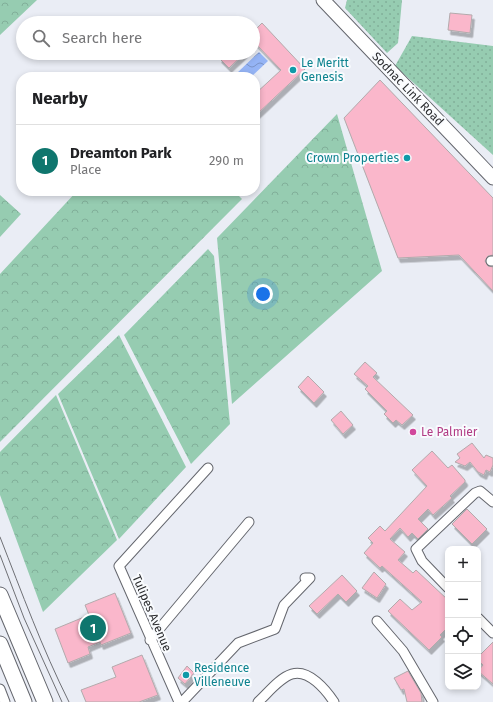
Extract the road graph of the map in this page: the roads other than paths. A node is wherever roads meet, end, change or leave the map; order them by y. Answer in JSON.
{"nodes":[{"id":1,"x":323,"y":0,"type":"edge"},
{"id":2,"x":493,"y":178,"type":"edge"},
{"id":3,"x":208,"y":468,"type":"dead end"},
{"id":4,"x":493,"y":502,"type":"edge"},
{"id":5,"x":249,"y":522,"type":"dead end"},
{"id":6,"x":305,"y":578,"type":"dead end"},
{"id":7,"x":445,"y":585,"type":"edge"},
{"id":8,"x":0,"y":595,"type":"edge"},
{"id":9,"x":377,"y":621,"type":"dead end"},
{"id":10,"x":481,"y":621,"type":"edge"},
{"id":11,"x":493,"y":633,"type":"edge"},
{"id":12,"x":150,"y":640,"type":"junction"},
{"id":13,"x":0,"y":644,"type":"edge"},
{"id":14,"x":0,"y":689,"type":"edge"},
{"id":15,"x":431,"y":701,"type":"edge"},
{"id":16,"x":5,"y":702,"type":"edge"},
{"id":17,"x":24,"y":702,"type":"edge"},
{"id":18,"x":44,"y":702,"type":"edge"},
{"id":19,"x":179,"y":702,"type":"edge"},
{"id":20,"x":182,"y":702,"type":"edge"},
{"id":21,"x":258,"y":702,"type":"edge"},
{"id":22,"x":334,"y":702,"type":"edge"}],
"edges":[{"from":1,"to":2,"type":"main road","name":"Sodnac Link Road"},
{"from":3,"to":12,"type":"street","name":"Tulipes Avenue"},
{"from":4,"to":7,"type":"street"},
{"from":5,"to":12,"type":"street"},
{"from":6,"to":20,"type":"street"},
{"from":8,"to":18,"type":"highway"},
{"from":9,"to":15,"type":"street"},
{"from":10,"to":11,"type":"street"},
{"from":12,"to":19,"type":"street","name":"Tulipes Avenue"},
{"from":13,"to":17,"type":"highway"},
{"from":14,"to":16,"type":"street"},
{"from":21,"to":22,"type":"street"}]}
